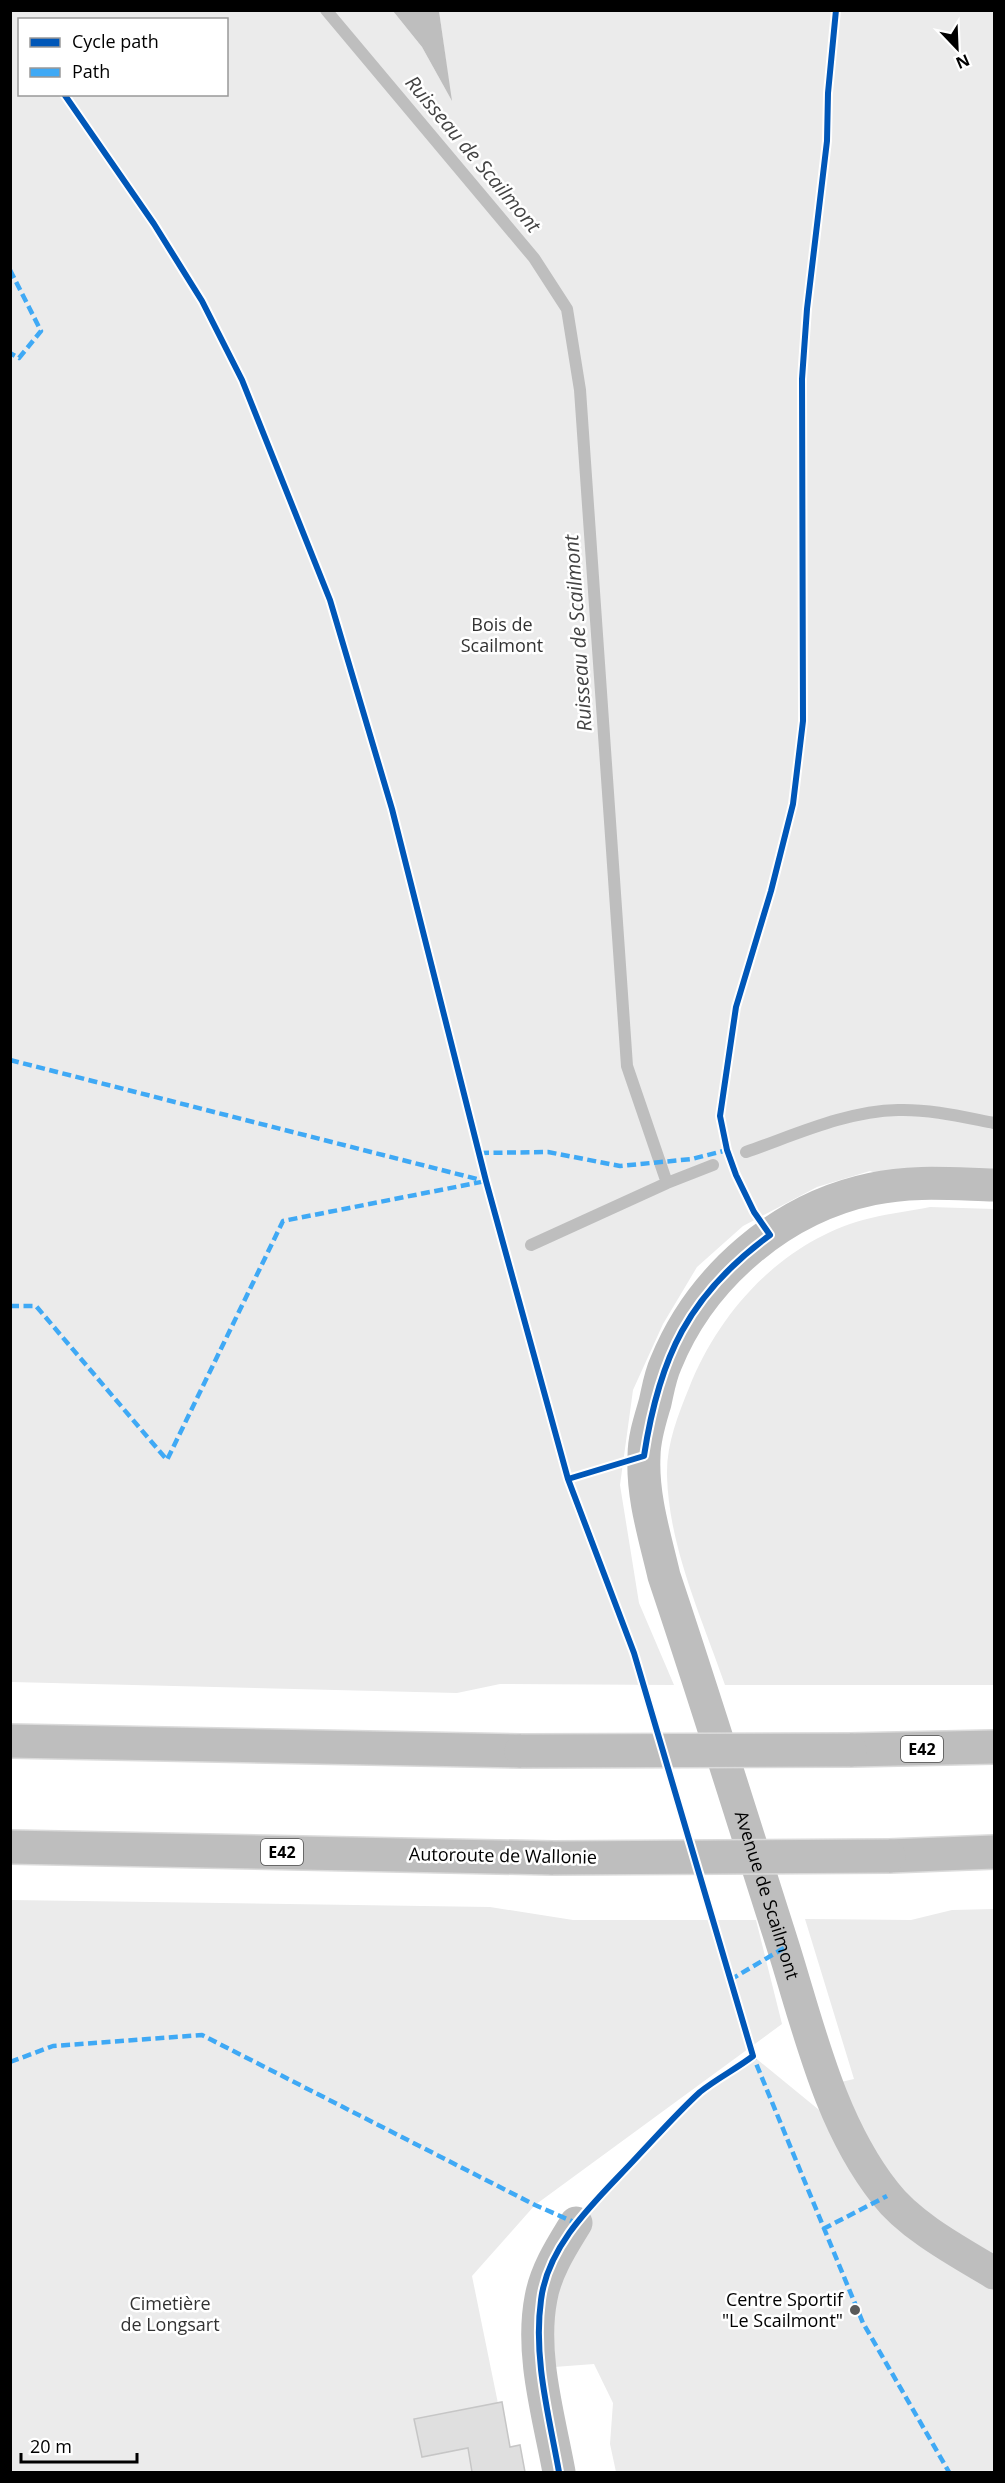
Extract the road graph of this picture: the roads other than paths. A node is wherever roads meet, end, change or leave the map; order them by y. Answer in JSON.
{"nodes":[{"id":1,"x":994,"y":1185,"type":"edge"},
{"id":2,"x":10,"y":1741,"type":"edge"},
{"id":3,"x":994,"y":1747,"type":"edge"},
{"id":4,"x":10,"y":1847,"type":"edge"},
{"id":5,"x":994,"y":1852,"type":"edge"},
{"id":6,"x":576,"y":2223,"type":"dead end"},
{"id":7,"x":994,"y":2272,"type":"edge"},
{"id":8,"x":559,"y":2472,"type":"edge"}],
"edges":[{"from":1,"to":7,"type":"main road","name":"Avenue de Scailmont"},
{"from":2,"to":3,"type":"main road","number":"E42","bridge":true},
{"from":4,"to":5,"type":"main road","name":"Autoroute de Wallonie","number":"E42","bridge":true},
{"from":6,"to":8,"type":"main road"}]}
